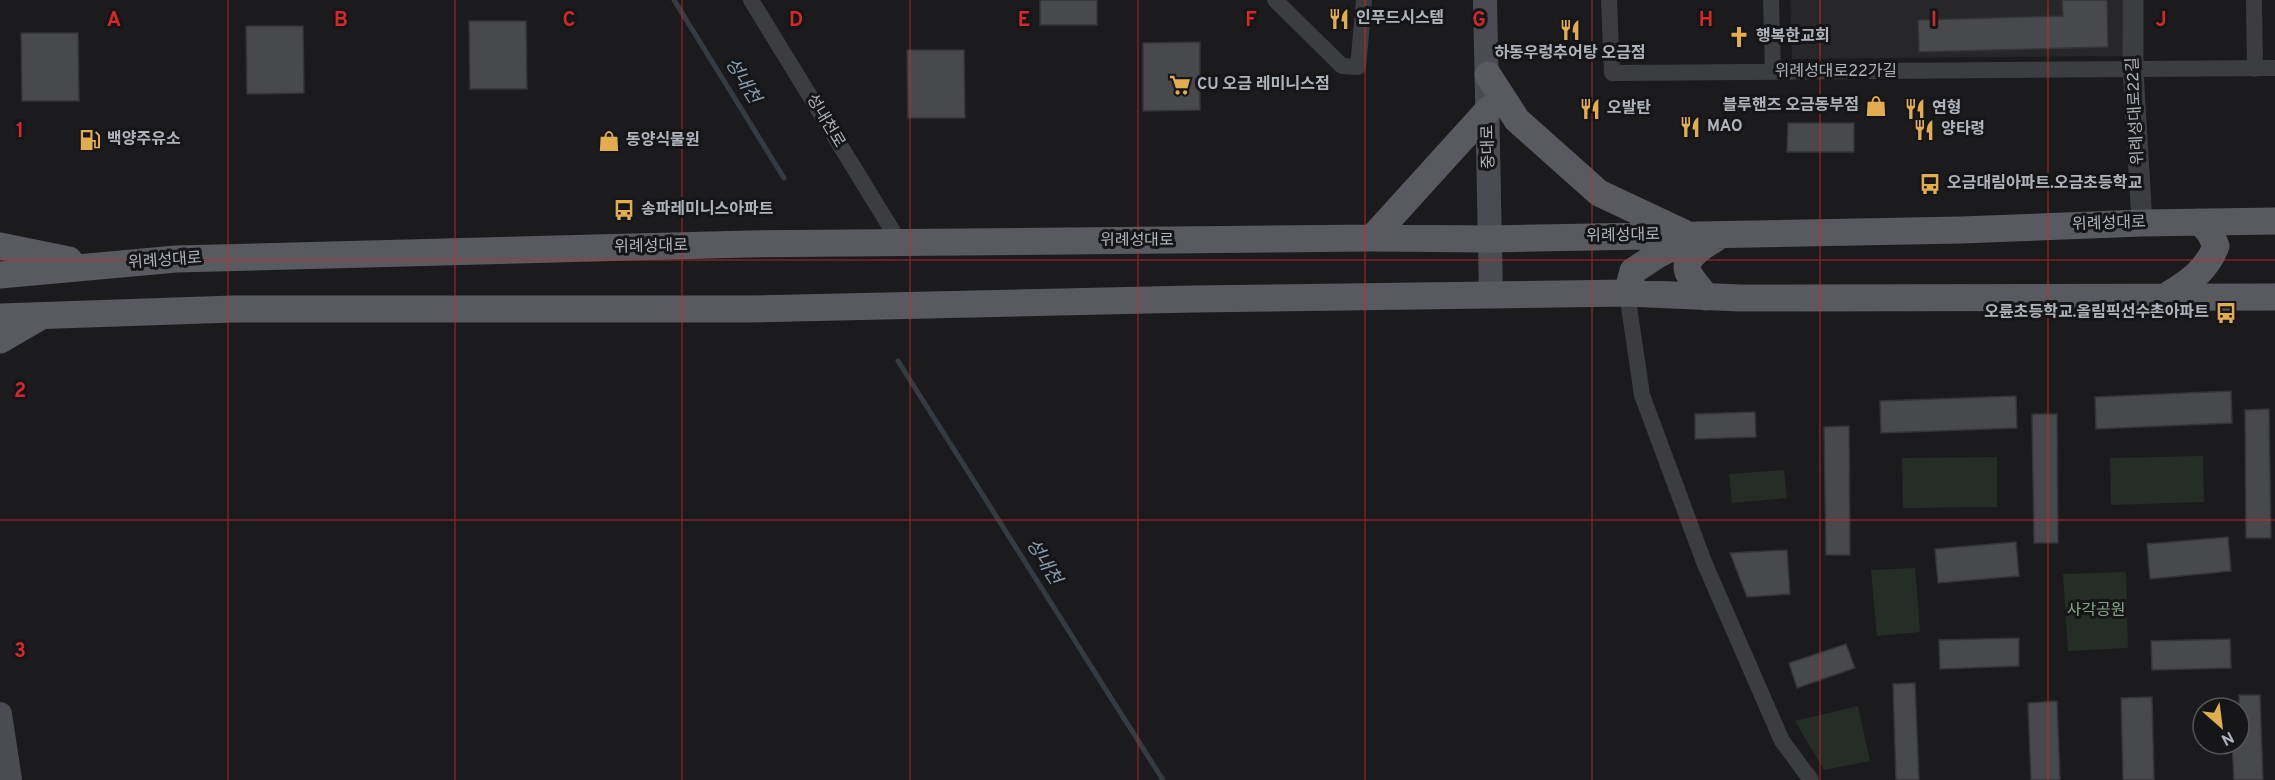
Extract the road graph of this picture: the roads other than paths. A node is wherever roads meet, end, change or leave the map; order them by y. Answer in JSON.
{"nodes":[{"id":1,"x":751,"y":0,"type":"edge"},
{"id":2,"x":1275,"y":0,"type":"edge"},
{"id":3,"x":1364,"y":0,"type":"edge"},
{"id":4,"x":1485,"y":0,"type":"edge"},
{"id":5,"x":1609,"y":0,"type":"edge"},
{"id":6,"x":1771,"y":0,"type":"edge"},
{"id":7,"x":2133,"y":0,"type":"edge"},
{"id":8,"x":2254,"y":0,"type":"edge"},
{"id":9,"x":2275,"y":68,"type":"edge"},
{"id":10,"x":2255,"y":69,"type":"junction"},
{"id":11,"x":2133,"y":70,"type":"junction"},
{"id":12,"x":1773,"y":72,"type":"junction"},
{"id":13,"x":1488,"y":75,"type":"junction"},
{"id":14,"x":1489,"y":109,"type":"junction"},
{"id":15,"x":2275,"y":221,"type":"edge"},
{"id":16,"x":2200,"y":222,"type":"junction"},
{"id":17,"x":2142,"y":223,"type":"junction"},
{"id":18,"x":1703,"y":235,"type":"junction"},
{"id":19,"x":1372,"y":238,"type":"junction"},
{"id":20,"x":1490,"y":239,"type":"junction"},
{"id":21,"x":900,"y":243,"type":"junction"},
{"id":22,"x":0,"y":246,"type":"edge"},
{"id":23,"x":100,"y":266,"type":"junction"},
{"id":24,"x":0,"y":275,"type":"edge"},
{"id":25,"x":1627,"y":293,"type":"junction"},
{"id":26,"x":1491,"y":295,"type":"junction"},
{"id":27,"x":1706,"y":297,"type":"junction"},
{"id":28,"x":2165,"y":297,"type":"junction"},
{"id":29,"x":2275,"y":297,"type":"edge"},
{"id":30,"x":43,"y":315,"type":"junction"},
{"id":31,"x":0,"y":317,"type":"edge"},
{"id":32,"x":0,"y":340,"type":"edge"},
{"id":33,"x":0,"y":714,"type":"edge"},
{"id":34,"x":7,"y":773,"type":"edge"},
{"id":35,"x":1811,"y":780,"type":"edge"}],
"edges":[{"from":1,"to":21,"type":"street","name":"성내천로"},
{"from":2,"to":3,"type":"street"},
{"from":4,"to":13,"type":"main road","name":"중대로"},
{"from":5,"to":12,"type":"street","name":"위례성대로22가길"},
{"from":6,"to":12,"type":"street"},
{"from":7,"to":11,"type":"street","name":"위례성대로22길"},
{"from":8,"to":10,"type":"street"},
{"from":9,"to":10,"type":"street","name":"위례성대로22가길"},
{"from":10,"to":11,"type":"street","name":"위례성대로22가길"},
{"from":11,"to":12,"type":"street","name":"위례성대로22가길"},
{"from":11,"to":17,"type":"street","name":"위례성대로22길"},
{"from":13,"to":14,"type":"main road","name":"중대로"},
{"from":13,"to":18,"type":"main road"},
{"from":14,"to":19,"type":"main road"},
{"from":14,"to":20,"type":"main road","name":"중대로"},
{"from":15,"to":16,"type":"main road","name":"위례성대로"},
{"from":16,"to":17,"type":"main road","name":"위례성대로"},
{"from":16,"to":28,"type":"main road"},
{"from":17,"to":18,"type":"main road","name":"위례성대로"},
{"from":18,"to":20,"type":"main road","name":"위례성대로"},
{"from":18,"to":25,"type":"main road"},
{"from":18,"to":27,"type":"main road"},
{"from":19,"to":20,"type":"main road","name":"위례성대로"},
{"from":19,"to":21,"type":"main road","name":"위례성대로"},
{"from":20,"to":26,"type":"main road","name":"중대로"},
{"from":21,"to":23,"type":"main road","name":"위례성대로"},
{"from":22,"to":23,"type":"main road"},
{"from":23,"to":24,"type":"main road","name":"위례성대로"},
{"from":25,"to":26,"type":"main road"},
{"from":25,"to":27,"type":"main road"},
{"from":25,"to":35,"type":"street"},
{"from":26,"to":30,"type":"main road"},
{"from":27,"to":28,"type":"main road"},
{"from":28,"to":29,"type":"main road"},
{"from":30,"to":31,"type":"main road"},
{"from":30,"to":32,"type":"main road"},
{"from":33,"to":34,"type":"main road"}]}
